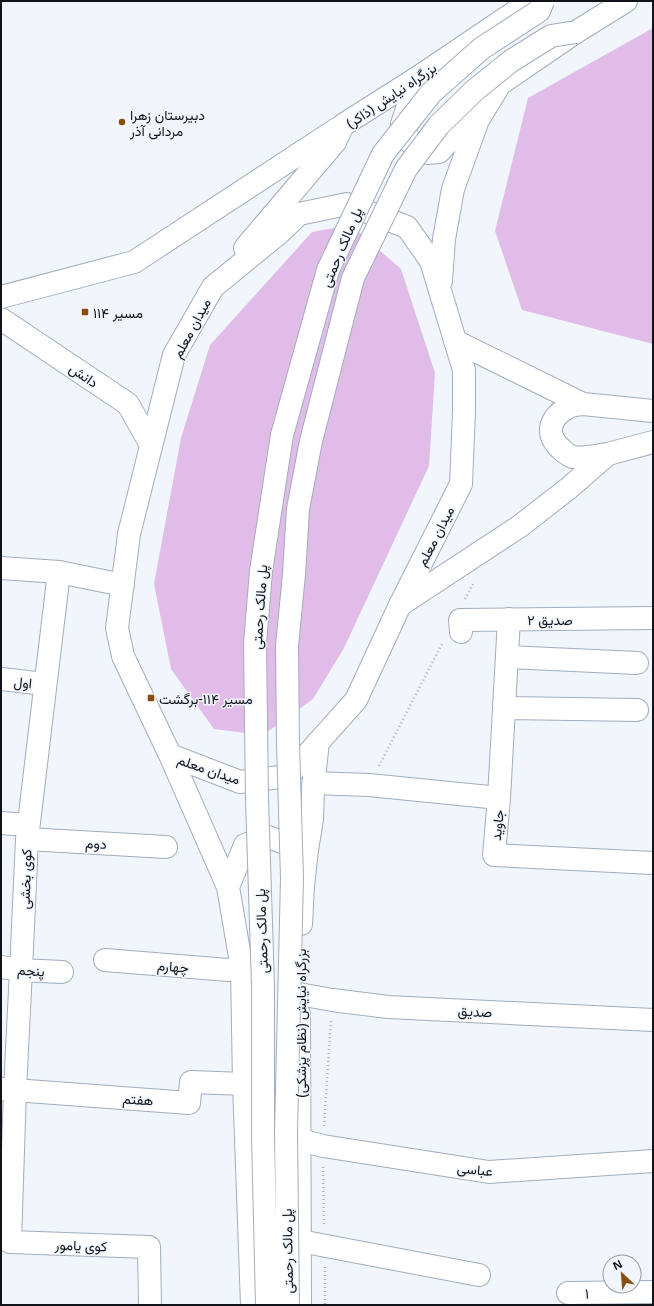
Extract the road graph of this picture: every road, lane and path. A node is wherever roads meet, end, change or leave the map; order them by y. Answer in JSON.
{"nodes":[{"id":1,"x":531,"y":1,"type":"edge"},
{"id":2,"x":543,"y":1,"type":"edge"},
{"id":3,"x":626,"y":1,"type":"edge"},
{"id":4,"x":576,"y":32,"type":"junction"},
{"id":5,"x":417,"y":78,"type":"junction"},
{"id":6,"x":500,"y":84,"type":"junction"},
{"id":7,"x":343,"y":125,"type":"junction"},
{"id":8,"x":213,"y":287,"type":"junction"},
{"id":9,"x":440,"y":293,"type":"junction"},
{"id":10,"x":1,"y":297,"type":"edge"},
{"id":11,"x":1,"y":319,"type":"edge"},
{"id":12,"x":455,"y":341,"type":"junction"},
{"id":13,"x":583,"y":404,"type":"junction"},
{"id":14,"x":651,"y":410,"type":"edge"},
{"id":15,"x":653,"y":442,"type":"edge"},
{"id":16,"x":151,"y":445,"type":"junction"},
{"id":17,"x":608,"y":454,"type":"junction"},
{"id":18,"x":1,"y":568,"type":"edge"},
{"id":19,"x":59,"y":572,"type":"junction"},
{"id":20,"x":473,"y":584,"type":"dead end"},
{"id":21,"x":122,"y":585,"type":"junction"},
{"id":22,"x":400,"y":605,"type":"junction"},
{"id":23,"x":462,"y":605,"type":"dead end"},
{"id":24,"x":653,"y":618,"type":"edge"},
{"id":25,"x":509,"y":619,"type":"junction"},
{"id":26,"x":453,"y":636,"type":"joint"},
{"id":27,"x":507,"y":657,"type":"junction"},
{"id":28,"x":638,"y":663,"type":"dead end"},
{"id":29,"x":1,"y":679,"type":"edge"},
{"id":30,"x":45,"y":684,"type":"junction"},
{"id":31,"x":504,"y":708,"type":"junction"},
{"id":32,"x":637,"y":710,"type":"dead end"},
{"id":33,"x":318,"y":742,"type":"junction"},
{"id":34,"x":170,"y":755,"type":"junction"},
{"id":35,"x":314,"y":783,"type":"junction"},
{"id":36,"x":369,"y":785,"type":"junction"},
{"id":37,"x":499,"y":798,"type":"junction"},
{"id":38,"x":1,"y":823,"type":"edge"},
{"id":39,"x":27,"y":832,"type":"junction"},
{"id":40,"x":166,"y":847,"type":"dead end"},
{"id":41,"x":653,"y":863,"type":"edge"},
{"id":42,"x":303,"y":886,"type":"junction"},
{"id":43,"x":228,"y":887,"type":"junction"},
{"id":44,"x":105,"y":960,"type":"dead end"},
{"id":45,"x":11,"y":968,"type":"edge"},
{"id":46,"x":242,"y":969,"type":"junction"},
{"id":47,"x":62,"y":972,"type":"dead end"},
{"id":48,"x":299,"y":994,"type":"junction"},
{"id":49,"x":653,"y":1020,"type":"edge"},
{"id":50,"x":244,"y":1084,"type":"junction"},
{"id":51,"x":8,"y":1089,"type":"edge"},
{"id":52,"x":300,"y":1140,"type":"junction"},
{"id":53,"x":653,"y":1161,"type":"edge"},
{"id":54,"x":6,"y":1188,"type":"edge"},
{"id":55,"x":300,"y":1240,"type":"junction"},
{"id":56,"x":480,"y":1276,"type":"dead end"},
{"id":57,"x":653,"y":1292,"type":"edge"},
{"id":58,"x":568,"y":1293,"type":"dead end"},
{"id":59,"x":150,"y":1305,"type":"edge"},
{"id":60,"x":252,"y":1305,"type":"edge"},
{"id":61,"x":267,"y":1305,"type":"edge"},
{"id":62,"x":288,"y":1305,"type":"edge"},
{"id":63,"x":300,"y":1305,"type":"edge"}],
"edges":[{"from":1,"to":5,"type":"main road","name":"بزرگراه نیایش (ذاکر)"},
{"from":2,"to":61,"type":"main road","name":"پل مالک رحمتی","bridge":true},
{"from":3,"to":4,"type":"main road"},
{"from":4,"to":6,"type":"main road"},
{"from":4,"to":62,"type":"main road","name":"پل مالک رحمتی","bridge":true},
{"from":5,"to":6,"type":"main road"},
{"from":5,"to":7,"type":"main road","name":"بزرگراه نیایش (ذاکر)"},
{"from":6,"to":9,"type":"main road"},
{"from":7,"to":8,"type":"main road","name":"بزرگراه نیایش (ذاکر)"},
{"from":7,"to":10,"type":"main road"},
{"from":8,"to":9,"type":"main road","name":"میدان معلم"},
{"from":8,"to":16,"type":"main road","name":"میدان معلم"},
{"from":9,"to":12,"type":"main road","name":"میدان معلم"},
{"from":11,"to":16,"type":"main road","name":"دانش"},
{"from":12,"to":13,"type":"main road"},
{"from":12,"to":22,"type":"main road","name":"میدان معلم"},
{"from":13,"to":14,"type":"main road"},
{"from":13,"to":17,"type":"main road"},
{"from":15,"to":17,"type":"main road"},
{"from":16,"to":21,"type":"main road","name":"میدان معلم"},
{"from":17,"to":22,"type":"main road"},
{"from":18,"to":19,"type":"main road"},
{"from":19,"to":21,"type":"main road"},
{"from":19,"to":30,"type":"main road","name":"کوی بخشی"},
{"from":20,"to":23,"type":"path"},
{"from":21,"to":34,"type":"main road","name":"میدان معلم"},
{"from":22,"to":33,"type":"main road","name":"میدان معلم"},
{"from":24,"to":25,"type":"main road","name":"صدیق ۲"},
{"from":25,"to":26,"type":"main road","name":"صدیق ۲"},
{"from":25,"to":27,"type":"main road"},
{"from":26,"to":36,"type":"path"},
{"from":27,"to":28,"type":"main road"},
{"from":27,"to":31,"type":"main road"},
{"from":29,"to":30,"type":"main road","name":"اول"},
{"from":30,"to":39,"type":"main road","name":"کوی بخشی"},
{"from":31,"to":32,"type":"main road"},
{"from":31,"to":37,"type":"main road"},
{"from":33,"to":34,"type":"main road","name":"میدان معلم"},
{"from":33,"to":35,"type":"main road","name":"بزرگراه نیایش (نظام پزشکی)"},
{"from":34,"to":43,"type":"main road"},
{"from":35,"to":36,"type":"main road","name":"جاوید"},
{"from":35,"to":42,"type":"main road","name":"بزرگراه نیایش (نظام پزشکی)"},
{"from":36,"to":37,"type":"main road","name":"جاوید"},
{"from":37,"to":41,"type":"main road","name":"جاوید"},
{"from":38,"to":39,"type":"main road","name":"دوم"},
{"from":39,"to":40,"type":"main road","name":"دوم"},
{"from":39,"to":45,"type":"main road","name":"کوی بخشی"},
{"from":42,"to":43,"type":"main road"},
{"from":42,"to":48,"type":"main road","name":"بزرگراه نیایش (نظام پزشکی)"},
{"from":43,"to":46,"type":"main road"},
{"from":44,"to":46,"type":"main road","name":"چهارم"},
{"from":45,"to":47,"type":"main road","name":"پنجم"},
{"from":45,"to":51,"type":"main road","name":"کوی بخشی"},
{"from":46,"to":50,"type":"main road"},
{"from":48,"to":49,"type":"main road","name":"صدیق"},
{"from":48,"to":52,"type":"main road","name":"بزرگراه نیایش (نظام پزشکی)"},
{"from":50,"to":51,"type":"main road","name":"هفتم"},
{"from":50,"to":60,"type":"main road"},
{"from":51,"to":54,"type":"main road","name":"کوی بخشی"},
{"from":52,"to":53,"type":"main road","name":"عباسی"},
{"from":52,"to":55,"type":"main road","name":"بزرگراه نیایش (نظام پزشکی)"},
{"from":54,"to":59,"type":"main road","name":"کوی یامور"},
{"from":55,"to":56,"type":"main road"},
{"from":55,"to":63,"type":"main road","name":"بزرگراه نیایش (نظام پزشکی)"},
{"from":57,"to":58,"type":"main road","name":"۱"}]}
